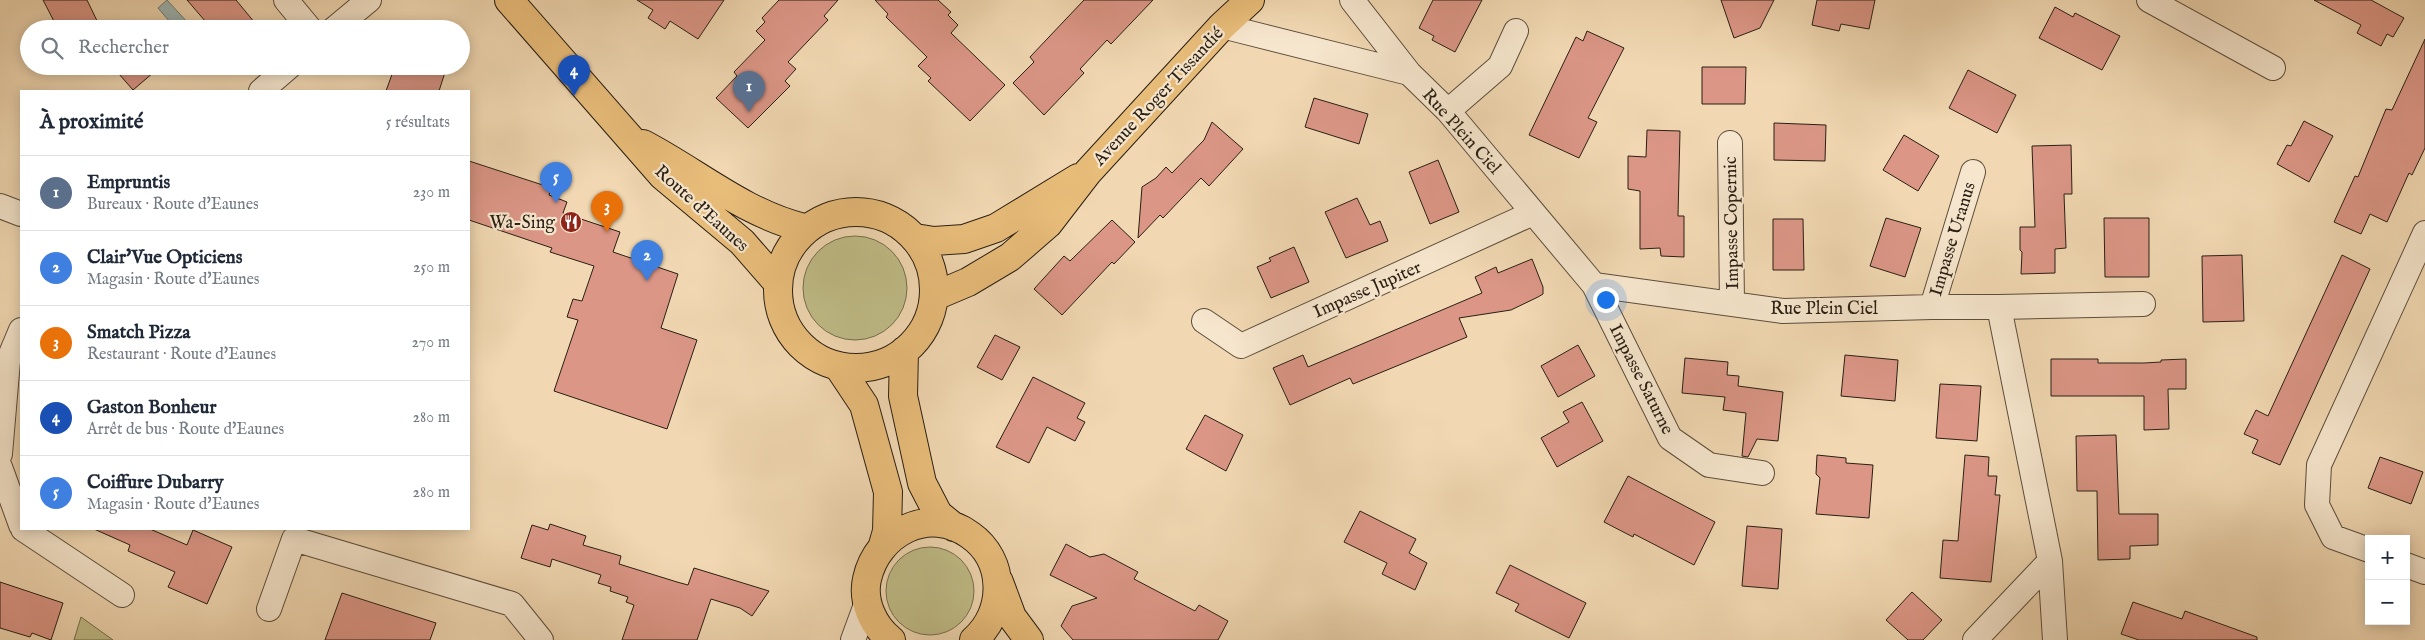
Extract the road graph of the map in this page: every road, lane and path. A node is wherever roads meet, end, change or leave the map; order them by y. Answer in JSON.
{"nodes":[{"id":1,"x":286,"y":0,"type":"edge"},
{"id":2,"x":369,"y":0,"type":"edge"},
{"id":3,"x":510,"y":0,"type":"edge"},
{"id":4,"x":1250,"y":0,"type":"edge"},
{"id":5,"x":1352,"y":0,"type":"edge"},
{"id":6,"x":2148,"y":0,"type":"edge"},
{"id":7,"x":303,"y":20,"type":"edge"},
{"id":8,"x":345,"y":20,"type":"edge"},
{"id":9,"x":1222,"y":26,"type":"junction"},
{"id":10,"x":1516,"y":31,"type":"dead end"},
{"id":11,"x":2273,"y":68,"type":"dead end"},
{"id":12,"x":1409,"y":73,"type":"junction"},
{"id":13,"x":280,"y":75,"type":"edge"},
{"id":14,"x":262,"y":90,"type":"edge"},
{"id":15,"x":1448,"y":111,"type":"junction"},
{"id":16,"x":626,"y":135,"type":"junction"},
{"id":17,"x":1730,"y":143,"type":"dead end"},
{"id":18,"x":1088,"y":172,"type":"junction"},
{"id":19,"x":1973,"y":172,"type":"dead end"},
{"id":20,"x":0,"y":206,"type":"edge"},
{"id":21,"x":1533,"y":213,"type":"junction"},
{"id":22,"x":20,"y":214,"type":"edge"},
{"id":23,"x":804,"y":228,"type":"junction"},
{"id":24,"x":2425,"y":234,"type":"edge"},
{"id":25,"x":915,"y":238,"type":"junction"},
{"id":26,"x":777,"y":282,"type":"junction"},
{"id":27,"x":1594,"y":285,"type":"junction"},
{"id":28,"x":934,"y":296,"type":"junction"},
{"id":29,"x":1732,"y":303,"type":"junction"},
{"id":30,"x":2143,"y":304,"type":"dead end"},
{"id":31,"x":1932,"y":307,"type":"junction"},
{"id":32,"x":1998,"y":308,"type":"junction"},
{"id":33,"x":1204,"y":321,"type":"dead end"},
{"id":34,"x":20,"y":332,"type":"edge"},
{"id":35,"x":904,"y":351,"type":"junction"},
{"id":36,"x":838,"y":366,"type":"junction"},
{"id":37,"x":0,"y":454,"type":"edge"},
{"id":38,"x":0,"y":467,"type":"edge"},
{"id":39,"x":1762,"y":473,"type":"dead end"},
{"id":40,"x":20,"y":522,"type":"edge"},
{"id":41,"x":954,"y":526,"type":"junction"},
{"id":42,"x":24,"y":530,"type":"edge"},
{"id":43,"x":883,"y":545,"type":"junction"},
{"id":44,"x":2365,"y":549,"type":"edge"},
{"id":45,"x":2050,"y":561,"type":"junction"},
{"id":46,"x":2410,"y":566,"type":"edge"},
{"id":47,"x":2425,"y":572,"type":"edge"},
{"id":48,"x":997,"y":577,"type":"junction"},
{"id":49,"x":122,"y":595,"type":"dead end"},
{"id":50,"x":867,"y":602,"type":"junction"},
{"id":51,"x":269,"y":608,"type":"dead end"},
{"id":52,"x":2057,"y":639,"type":"edge"},
{"id":53,"x":542,"y":640,"type":"edge"},
{"id":54,"x":854,"y":640,"type":"edge"},
{"id":55,"x":891,"y":640,"type":"edge"},
{"id":56,"x":974,"y":640,"type":"edge"},
{"id":57,"x":1029,"y":640,"type":"edge"},
{"id":58,"x":1975,"y":640,"type":"edge"}],
"edges":[{"from":1,"to":7,"type":"street"},
{"from":2,"to":8,"type":"street"},
{"from":3,"to":16,"type":"main road","name":"Route d'Eaunes"},
{"from":4,"to":9,"type":"main road","name":"Avenue Roger Tissandié"},
{"from":5,"to":12,"type":"street","name":"Rue Plein Ciel"},
{"from":6,"to":11,"type":"street"},
{"from":9,"to":12,"type":"street","name":"Rue Plein Ciel"},
{"from":9,"to":18,"type":"main road","name":"Avenue Roger Tissandié"},
{"from":10,"to":15,"type":"street"},
{"from":12,"to":15,"type":"street","name":"Rue Plein Ciel"},
{"from":13,"to":14,"type":"street"},
{"from":15,"to":21,"type":"street","name":"Rue Plein Ciel"},
{"from":16,"to":23,"type":"main road","name":"Route d'Eaunes"},
{"from":16,"to":26,"type":"main road","name":"Route d'Eaunes"},
{"from":17,"to":29,"type":"street","name":"Impasse Copernic"},
{"from":18,"to":25,"type":"main road","name":"Avenue Roger Tissandié"},
{"from":18,"to":28,"type":"main road","name":"Avenue Roger Tissandié"},
{"from":19,"to":31,"type":"street","name":"Impasse Uranus"},
{"from":20,"to":22,"type":"street"},
{"from":21,"to":27,"type":"street","name":"Rue Plein Ciel"},
{"from":21,"to":33,"type":"street","name":"Impasse Jupiter"},
{"from":23,"to":25,"type":"main road"},
{"from":23,"to":26,"type":"main road"},
{"from":24,"to":44,"type":"street"},
{"from":25,"to":28,"type":"main road"},
{"from":26,"to":36,"type":"main road"},
{"from":27,"to":29,"type":"street","name":"Rue Plein Ciel"},
{"from":27,"to":39,"type":"street","name":"Impasse Saturne"},
{"from":28,"to":35,"type":"main road"},
{"from":29,"to":31,"type":"street","name":"Rue Plein Ciel"},
{"from":30,"to":32,"type":"street","name":"Rue Plein Ciel"},
{"from":31,"to":32,"type":"street","name":"Rue Plein Ciel"},
{"from":32,"to":45,"type":"street"},
{"from":34,"to":37,"type":"street"},
{"from":35,"to":36,"type":"main road"},
{"from":35,"to":41,"type":"main road"},
{"from":36,"to":43,"type":"main road"},
{"from":38,"to":40,"type":"street"},
{"from":41,"to":43,"type":"main road"},
{"from":41,"to":48,"type":"main road"},
{"from":42,"to":49,"type":"street"},
{"from":43,"to":50,"type":"main road"},
{"from":45,"to":52,"type":"street"},
{"from":45,"to":58,"type":"street"},
{"from":46,"to":47,"type":"street"},
{"from":48,"to":56,"type":"main road"},
{"from":48,"to":57,"type":"main road"},
{"from":50,"to":54,"type":"street"},
{"from":50,"to":55,"type":"main road"},
{"from":51,"to":53,"type":"street"}]}
